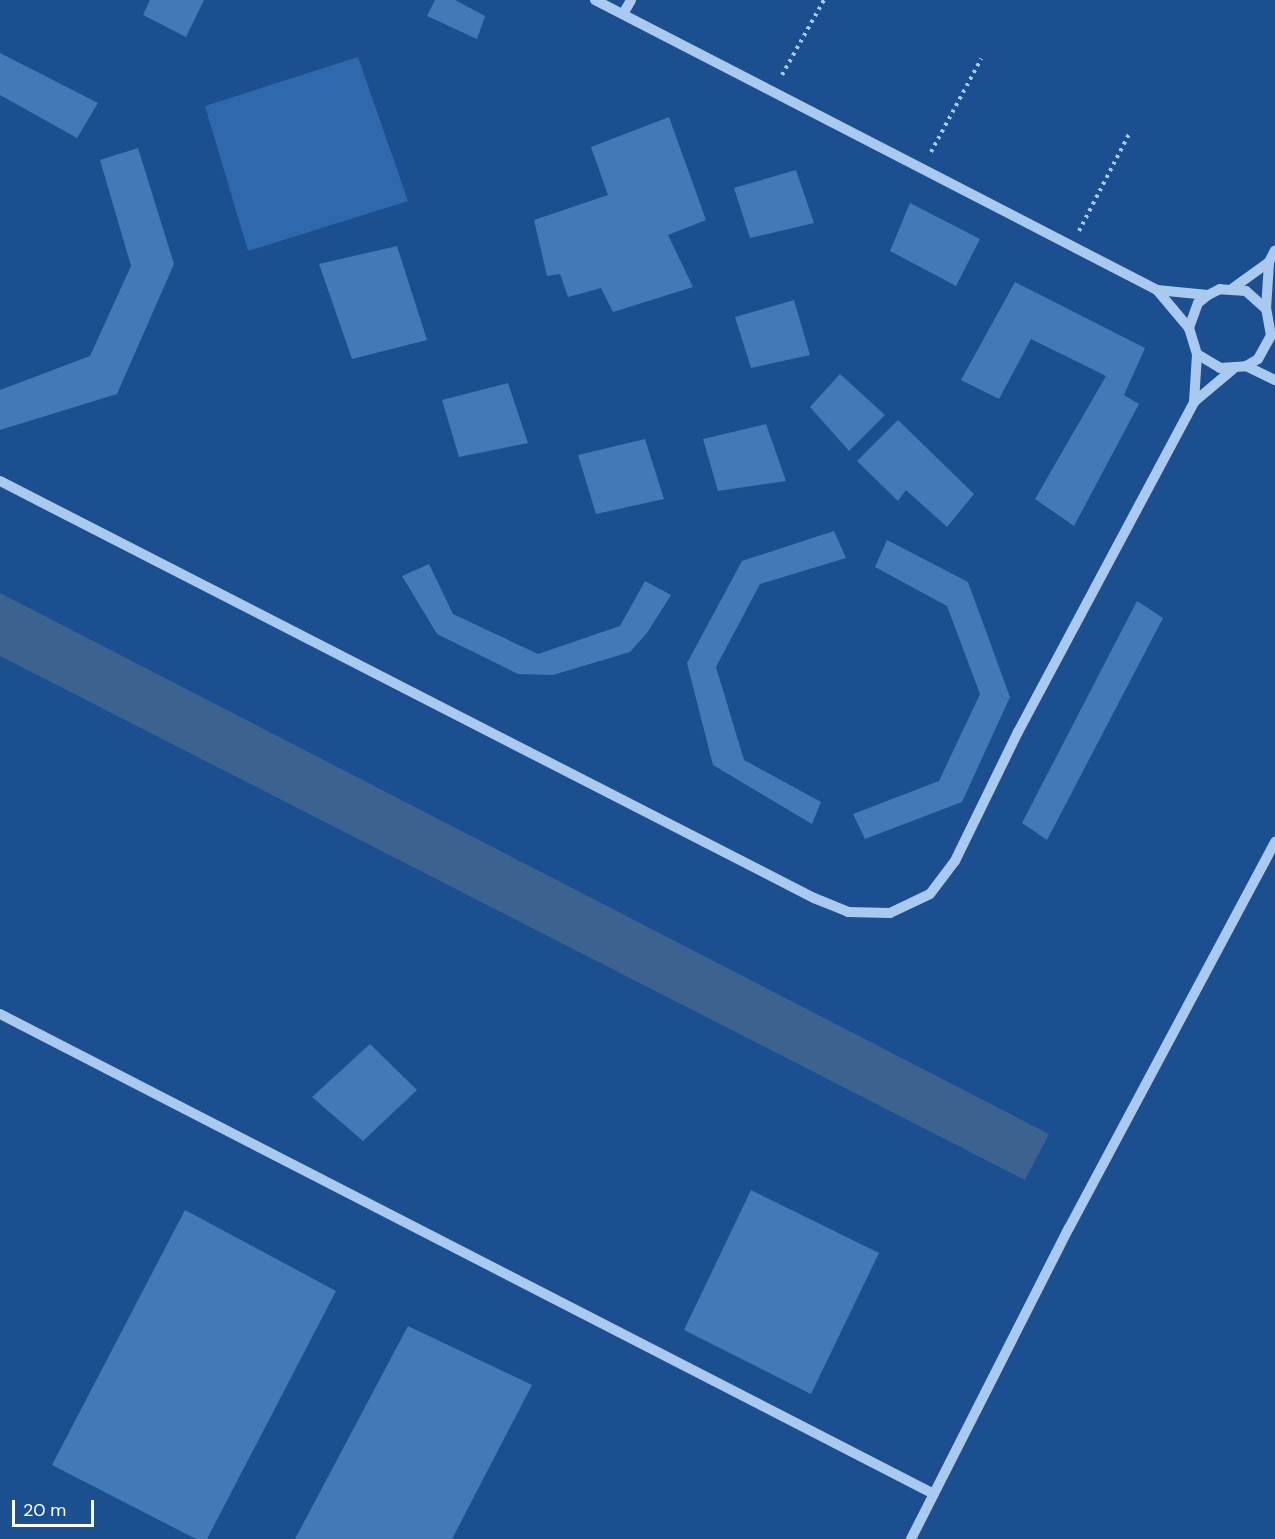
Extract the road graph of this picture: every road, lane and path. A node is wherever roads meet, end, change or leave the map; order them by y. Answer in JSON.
{"nodes":[{"id":1,"x":595,"y":0,"type":"edge"},
{"id":2,"x":632,"y":0,"type":"edge"},
{"id":3,"x":824,"y":0,"type":"edge"},
{"id":4,"x":623,"y":14,"type":"junction"},
{"id":5,"x":981,"y":59,"type":"dead end"},
{"id":6,"x":773,"y":92,"type":"junction"},
{"id":7,"x":1129,"y":134,"type":"dead end"},
{"id":8,"x":922,"y":168,"type":"junction"},
{"id":9,"x":1072,"y":245,"type":"junction"},
{"id":10,"x":1275,"y":250,"type":"edge"},
{"id":11,"x":1269,"y":262,"type":"junction"},
{"id":12,"x":1233,"y":288,"type":"junction"},
{"id":13,"x":1157,"y":290,"type":"junction"},
{"id":14,"x":1208,"y":295,"type":"junction"},
{"id":15,"x":1266,"y":309,"type":"junction"},
{"id":16,"x":1273,"y":323,"type":"edge"},
{"id":17,"x":1189,"y":328,"type":"junction"},
{"id":18,"x":1197,"y":354,"type":"junction"},
{"id":19,"x":1246,"y":366,"type":"junction"},
{"id":20,"x":1233,"y":369,"type":"junction"},
{"id":21,"x":1275,"y":381,"type":"edge"},
{"id":22,"x":1194,"y":402,"type":"junction"},
{"id":23,"x":0,"y":481,"type":"edge"},
{"id":24,"x":1275,"y":842,"type":"edge"},
{"id":25,"x":0,"y":1014,"type":"edge"},
{"id":26,"x":934,"y":1494,"type":"junction"},
{"id":27,"x":911,"y":1539,"type":"edge"}],
"edges":[{"from":1,"to":4,"type":"street"},
{"from":2,"to":4,"type":"street"},
{"from":3,"to":6,"type":"path"},
{"from":4,"to":6,"type":"street"},
{"from":5,"to":8,"type":"path"},
{"from":6,"to":8,"type":"street"},
{"from":7,"to":9,"type":"path"},
{"from":8,"to":9,"type":"street"},
{"from":9,"to":13,"type":"street"},
{"from":10,"to":11,"type":"street"},
{"from":11,"to":12,"type":"street"},
{"from":11,"to":15,"type":"street"},
{"from":12,"to":14,"type":"street"},
{"from":12,"to":15,"type":"street"},
{"from":13,"to":14,"type":"street"},
{"from":13,"to":17,"type":"street"},
{"from":14,"to":17,"type":"street"},
{"from":15,"to":16,"type":"street"},
{"from":16,"to":19,"type":"street"},
{"from":17,"to":18,"type":"street"},
{"from":18,"to":20,"type":"street"},
{"from":18,"to":22,"type":"street"},
{"from":19,"to":20,"type":"street"},
{"from":19,"to":21,"type":"street"},
{"from":20,"to":22,"type":"street"},
{"from":22,"to":23,"type":"street"},
{"from":24,"to":26,"type":"street"},
{"from":25,"to":26,"type":"street"},
{"from":26,"to":27,"type":"street"}]}
